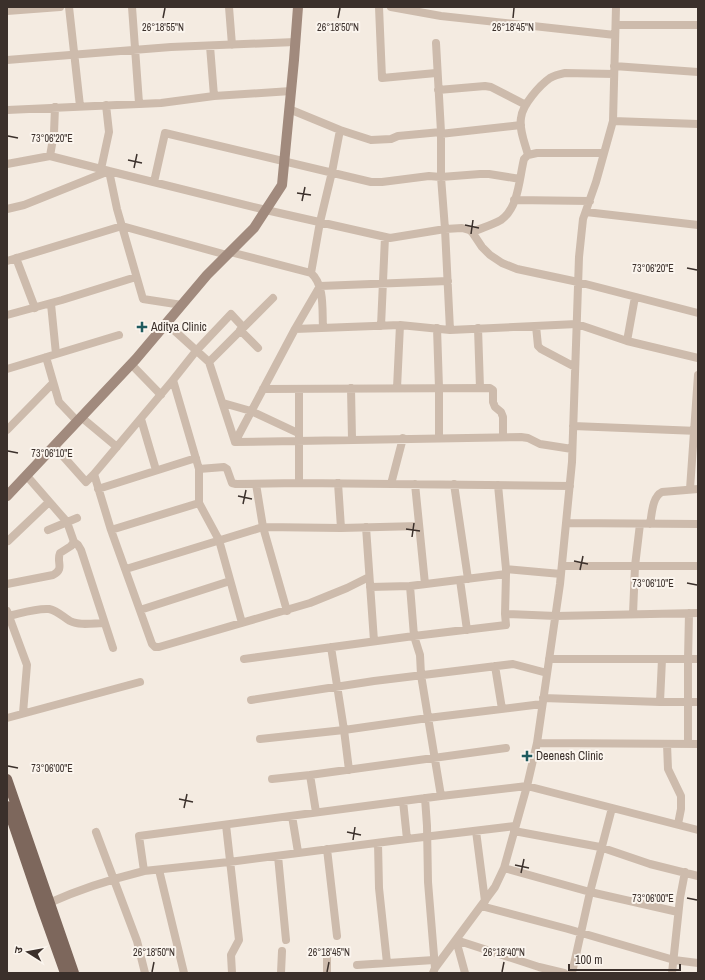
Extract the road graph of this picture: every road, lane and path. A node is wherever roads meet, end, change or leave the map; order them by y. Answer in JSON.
{"nodes":[{"id":1,"x":60,"y":7,"type":"edge"},
{"id":2,"x":68,"y":7,"type":"edge"},
{"id":3,"x":132,"y":7,"type":"edge"},
{"id":4,"x":229,"y":7,"type":"edge"},
{"id":5,"x":298,"y":7,"type":"edge"},
{"id":6,"x":379,"y":7,"type":"edge"},
{"id":7,"x":391,"y":7,"type":"edge"},
{"id":8,"x":616,"y":7,"type":"edge"},
{"id":9,"x":409,"y":9,"type":"edge"},
{"id":10,"x":7,"y":11,"type":"edge"},
{"id":11,"x":616,"y":25,"type":"junction"},
{"id":12,"x":698,"y":25,"type":"edge"},
{"id":13,"x":615,"y":35,"type":"junction"},
{"id":14,"x":295,"y":42,"type":"junction"},
{"id":15,"x":436,"y":43,"type":"dead end"},
{"id":16,"x":232,"y":45,"type":"junction"},
{"id":17,"x":210,"y":46,"type":"junction"},
{"id":18,"x":136,"y":50,"type":"junction"},
{"id":19,"x":74,"y":54,"type":"junction"},
{"id":20,"x":7,"y":60,"type":"edge"},
{"id":21,"x":614,"y":70,"type":"junction"},
{"id":22,"x":698,"y":72,"type":"edge"},
{"id":23,"x":436,"y":73,"type":"junction"},
{"id":24,"x":438,"y":90,"type":"junction"},
{"id":25,"x":291,"y":91,"type":"junction"},
{"id":26,"x":214,"y":96,"type":"junction"},
{"id":27,"x":139,"y":103,"type":"junction"},
{"id":28,"x":526,"y":104,"type":"junction"},
{"id":29,"x":106,"y":105,"type":"junction"},
{"id":30,"x":80,"y":106,"type":"junction"},
{"id":31,"x":55,"y":107,"type":"junction"},
{"id":32,"x":290,"y":109,"type":"junction"},
{"id":33,"x":7,"y":110,"type":"edge"},
{"id":34,"x":613,"y":121,"type":"junction"},
{"id":35,"x":698,"y":124,"type":"edge"},
{"id":36,"x":521,"y":126,"type":"junction"},
{"id":37,"x":340,"y":130,"type":"junction"},
{"id":38,"x":440,"y":133,"type":"junction"},
{"id":39,"x":604,"y":153,"type":"junction"},
{"id":40,"x":528,"y":155,"type":"junction"},
{"id":41,"x":50,"y":156,"type":"junction"},
{"id":42,"x":284,"y":161,"type":"junction"},
{"id":43,"x":7,"y":164,"type":"edge"},
{"id":44,"x":105,"y":170,"type":"junction"},
{"id":45,"x":332,"y":172,"type":"junction"},
{"id":46,"x":441,"y":177,"type":"junction"},
{"id":47,"x":520,"y":179,"type":"junction"},
{"id":48,"x":154,"y":182,"type":"junction"},
{"id":49,"x":514,"y":200,"type":"junction"},
{"id":50,"x":590,"y":201,"type":"junction"},
{"id":51,"x":7,"y":209,"type":"edge"},
{"id":52,"x":266,"y":210,"type":"junction"},
{"id":53,"x":586,"y":212,"type":"junction"},
{"id":54,"x":320,"y":222,"type":"junction"},
{"id":55,"x":698,"y":225,"type":"edge"},
{"id":56,"x":122,"y":226,"type":"junction"},
{"id":57,"x":446,"y":229,"type":"junction"},
{"id":58,"x":472,"y":232,"type":"junction"},
{"id":59,"x":385,"y":236,"type":"junction"},
{"id":60,"x":229,"y":253,"type":"junction"},
{"id":61,"x":16,"y":258,"type":"junction"},
{"id":62,"x":7,"y":261,"type":"edge"},
{"id":63,"x":311,"y":273,"type":"junction"},
{"id":64,"x":136,"y":276,"type":"junction"},
{"id":65,"x":448,"y":281,"type":"junction"},
{"id":66,"x":578,"y":282,"type":"junction"},
{"id":67,"x":383,"y":284,"type":"junction"},
{"id":68,"x":320,"y":286,"type":"junction"},
{"id":69,"x":635,"y":297,"type":"junction"},
{"id":70,"x":273,"y":298,"type":"dead end"},
{"id":71,"x":50,"y":304,"type":"junction"},
{"id":72,"x":182,"y":305,"type":"junction"},
{"id":73,"x":35,"y":308,"type":"junction"},
{"id":74,"x":698,"y":314,"type":"edge"},
{"id":75,"x":7,"y":315,"type":"edge"},
{"id":76,"x":166,"y":323,"type":"junction"},
{"id":77,"x":577,"y":324,"type":"junction"},
{"id":78,"x":400,"y":325,"type":"junction"},
{"id":79,"x":381,"y":326,"type":"junction"},
{"id":80,"x":536,"y":326,"type":"junction"},
{"id":81,"x":242,"y":328,"type":"junction"},
{"id":82,"x":323,"y":328,"type":"junction"},
{"id":83,"x":437,"y":328,"type":"junction"},
{"id":84,"x":478,"y":328,"type":"junction"},
{"id":85,"x":295,"y":329,"type":"junction"},
{"id":86,"x":450,"y":330,"type":"junction"},
{"id":87,"x":119,"y":335,"type":"dead end"},
{"id":88,"x":626,"y":341,"type":"junction"},
{"id":89,"x":258,"y":348,"type":"dead end"},
{"id":90,"x":196,"y":351,"type":"junction"},
{"id":91,"x":56,"y":354,"type":"junction"},
{"id":92,"x":46,"y":357,"type":"junction"},
{"id":93,"x":698,"y":358,"type":"edge"},
{"id":94,"x":209,"y":362,"type":"junction"},
{"id":95,"x":131,"y":364,"type":"junction"},
{"id":96,"x":575,"y":367,"type":"junction"},
{"id":97,"x":7,"y":370,"type":"edge"},
{"id":98,"x":698,"y":375,"type":"edge"},
{"id":99,"x":173,"y":380,"type":"junction"},
{"id":100,"x":53,"y":383,"type":"junction"},
{"id":101,"x":351,"y":388,"type":"junction"},
{"id":102,"x":397,"y":388,"type":"junction"},
{"id":103,"x":439,"y":388,"type":"junction"},
{"id":104,"x":480,"y":388,"type":"junction"},
{"id":105,"x":263,"y":389,"type":"junction"},
{"id":106,"x":299,"y":389,"type":"junction"},
{"id":107,"x":161,"y":395,"type":"junction"},
{"id":108,"x":223,"y":403,"type":"junction"},
{"id":109,"x":251,"y":411,"type":"junction"},
{"id":110,"x":79,"y":419,"type":"junction"},
{"id":111,"x":141,"y":419,"type":"junction"},
{"id":112,"x":573,"y":426,"type":"junction"},
{"id":113,"x":7,"y":430,"type":"edge"},
{"id":114,"x":696,"y":431,"type":"edge"},
{"id":115,"x":298,"y":437,"type":"junction"},
{"id":116,"x":503,"y":437,"type":"junction"},
{"id":117,"x":403,"y":438,"type":"junction"},
{"id":118,"x":438,"y":438,"type":"junction"},
{"id":119,"x":352,"y":439,"type":"junction"},
{"id":120,"x":235,"y":442,"type":"junction"},
{"id":121,"x":54,"y":446,"type":"junction"},
{"id":122,"x":118,"y":447,"type":"junction"},
{"id":123,"x":572,"y":449,"type":"junction"},
{"id":124,"x":196,"y":458,"type":"junction"},
{"id":125,"x":199,"y":469,"type":"junction"},
{"id":126,"x":156,"y":470,"type":"junction"},
{"id":127,"x":94,"y":474,"type":"junction"},
{"id":128,"x":26,"y":475,"type":"junction"},
{"id":129,"x":299,"y":483,"type":"junction"},
{"id":130,"x":338,"y":483,"type":"junction"},
{"id":131,"x":256,"y":484,"type":"junction"},
{"id":132,"x":391,"y":484,"type":"junction"},
{"id":133,"x":415,"y":484,"type":"junction"},
{"id":134,"x":454,"y":484,"type":"junction"},
{"id":135,"x":498,"y":485,"type":"junction"},
{"id":136,"x":570,"y":486,"type":"junction"},
{"id":137,"x":98,"y":489,"type":"junction"},
{"id":138,"x":694,"y":489,"type":"edge"},
{"id":139,"x":7,"y":496,"type":"edge"},
{"id":140,"x":50,"y":502,"type":"junction"},
{"id":141,"x":199,"y":504,"type":"junction"},
{"id":142,"x":77,"y":518,"type":"dead end"},
{"id":143,"x":67,"y":522,"type":"junction"},
{"id":144,"x":566,"y":523,"type":"junction"},
{"id":145,"x":640,"y":524,"type":"junction"},
{"id":146,"x":650,"y":524,"type":"junction"},
{"id":147,"x":698,"y":524,"type":"edge"},
{"id":148,"x":419,"y":526,"type":"junction"},
{"id":149,"x":263,"y":527,"type":"junction"},
{"id":150,"x":366,"y":527,"type":"junction"},
{"id":151,"x":341,"y":528,"type":"junction"},
{"id":152,"x":48,"y":530,"type":"dead end"},
{"id":153,"x":111,"y":530,"type":"junction"},
{"id":154,"x":218,"y":540,"type":"junction"},
{"id":155,"x":8,"y":541,"type":"edge"},
{"id":156,"x":74,"y":542,"type":"junction"},
{"id":157,"x":636,"y":566,"type":"junction"},
{"id":158,"x":698,"y":566,"type":"edge"},
{"id":159,"x":126,"y":569,"type":"junction"},
{"id":160,"x":561,"y":570,"type":"junction"},
{"id":161,"x":506,"y":572,"type":"junction"},
{"id":162,"x":369,"y":577,"type":"junction"},
{"id":163,"x":464,"y":579,"type":"junction"},
{"id":164,"x":230,"y":580,"type":"junction"},
{"id":165,"x":7,"y":584,"type":"edge"},
{"id":166,"x":425,"y":584,"type":"junction"},
{"id":167,"x":410,"y":586,"type":"junction"},
{"id":168,"x":370,"y":587,"type":"junction"},
{"id":169,"x":140,"y":610,"type":"junction"},
{"id":170,"x":287,"y":611,"type":"junction"},
{"id":171,"x":8,"y":613,"type":"edge"},
{"id":172,"x":689,"y":613,"type":"junction"},
{"id":173,"x":698,"y":613,"type":"edge"},
{"id":174,"x":505,"y":614,"type":"junction"},
{"id":175,"x":633,"y":614,"type":"junction"},
{"id":176,"x":556,"y":616,"type":"junction"},
{"id":177,"x":104,"y":623,"type":"junction"},
{"id":178,"x":242,"y":623,"type":"junction"},
{"id":179,"x":467,"y":630,"type":"junction"},
{"id":180,"x":414,"y":636,"type":"junction"},
{"id":181,"x":374,"y":641,"type":"junction"},
{"id":182,"x":332,"y":647,"type":"junction"},
{"id":183,"x":113,"y":648,"type":"dead end"},
{"id":184,"x":244,"y":659,"type":"dead end"},
{"id":185,"x":549,"y":659,"type":"junction"},
{"id":186,"x":662,"y":659,"type":"junction"},
{"id":187,"x":688,"y":659,"type":"junction"},
{"id":188,"x":698,"y":659,"type":"edge"},
{"id":189,"x":495,"y":666,"type":"junction"},
{"id":190,"x":547,"y":673,"type":"junction"},
{"id":191,"x":421,"y":675,"type":"junction"},
{"id":192,"x":140,"y":682,"type":"dead end"},
{"id":193,"x":337,"y":687,"type":"junction"},
{"id":194,"x":251,"y":700,"type":"dead end"},
{"id":195,"x":543,"y":701,"type":"junction"},
{"id":196,"x":660,"y":702,"type":"junction"},
{"id":197,"x":688,"y":702,"type":"junction"},
{"id":198,"x":698,"y":702,"type":"edge"},
{"id":199,"x":502,"y":709,"type":"junction"},
{"id":200,"x":23,"y":713,"type":"junction"},
{"id":201,"x":7,"y":718,"type":"edge"},
{"id":202,"x":428,"y":718,"type":"junction"},
{"id":203,"x":344,"y":730,"type":"junction"},
{"id":204,"x":260,"y":739,"type":"dead end"},
{"id":205,"x":537,"y":743,"type":"junction"},
{"id":206,"x":667,"y":744,"type":"junction"},
{"id":207,"x":688,"y":744,"type":"junction"},
{"id":208,"x":698,"y":744,"type":"edge"},
{"id":209,"x":506,"y":748,"type":"dead end"},
{"id":210,"x":435,"y":758,"type":"junction"},
{"id":211,"x":349,"y":770,"type":"junction"},
{"id":212,"x":310,"y":775,"type":"junction"},
{"id":213,"x":7,"y":779,"type":"edge"},
{"id":214,"x":272,"y":779,"type":"dead end"},
{"id":215,"x":527,"y":786,"type":"junction"},
{"id":216,"x":441,"y":796,"type":"junction"},
{"id":217,"x":424,"y":798,"type":"junction"},
{"id":218,"x":403,"y":801,"type":"junction"},
{"id":219,"x":7,"y":806,"type":"edge"},
{"id":220,"x":612,"y":808,"type":"junction"},
{"id":221,"x":316,"y":812,"type":"junction"},
{"id":222,"x":292,"y":816,"type":"junction"},
{"id":223,"x":678,"y":824,"type":"junction"},
{"id":224,"x":226,"y":825,"type":"junction"},
{"id":225,"x":515,"y":828,"type":"junction"},
{"id":226,"x":698,"y":830,"type":"edge"},
{"id":227,"x":476,"y":831,"type":"junction"},
{"id":228,"x":96,"y":832,"type":"dead end"},
{"id":229,"x":426,"y":837,"type":"junction"},
{"id":230,"x":407,"y":839,"type":"junction"},
{"id":231,"x":378,"y":843,"type":"junction"},
{"id":232,"x":602,"y":848,"type":"junction"},
{"id":233,"x":327,"y":849,"type":"junction"},
{"id":234,"x":298,"y":852,"type":"junction"},
{"id":235,"x":278,"y":856,"type":"junction"},
{"id":236,"x":229,"y":862,"type":"junction"},
{"id":237,"x":504,"y":868,"type":"junction"},
{"id":238,"x":159,"y":870,"type":"junction"},
{"id":239,"x":144,"y":871,"type":"junction"},
{"id":240,"x":685,"y":872,"type":"junction"},
{"id":241,"x":698,"y":876,"type":"edge"},
{"id":242,"x":113,"y":879,"type":"junction"},
{"id":243,"x":590,"y":892,"type":"junction"},
{"id":244,"x":49,"y":903,"type":"junction"},
{"id":245,"x":483,"y":904,"type":"junction"},
{"id":246,"x":678,"y":912,"type":"junction"},
{"id":247,"x":581,"y":932,"type":"junction"},
{"id":248,"x":337,"y":936,"type":"dead end"},
{"id":249,"x":286,"y":940,"type":"dead end"},
{"id":250,"x":456,"y":940,"type":"junction"},
{"id":251,"x":282,"y":951,"type":"dead end"},
{"id":252,"x":327,"y":952,"type":"dead end"},
{"id":253,"x":674,"y":960,"type":"junction"},
{"id":254,"x":387,"y":963,"type":"junction"},
{"id":255,"x":698,"y":964,"type":"edge"},
{"id":256,"x":357,"y":965,"type":"dead end"},
{"id":257,"x":434,"y":967,"type":"edge"},
{"id":258,"x":65,"y":973,"type":"edge"},
{"id":259,"x":74,"y":973,"type":"edge"},
{"id":260,"x":145,"y":973,"type":"edge"},
{"id":261,"x":184,"y":973,"type":"edge"},
{"id":262,"x":232,"y":973,"type":"edge"},
{"id":263,"x":282,"y":973,"type":"edge"},
{"id":264,"x":327,"y":973,"type":"edge"},
{"id":265,"x":466,"y":973,"type":"edge"},
{"id":266,"x":564,"y":973,"type":"edge"},
{"id":267,"x":572,"y":973,"type":"edge"},
{"id":268,"x":672,"y":973,"type":"edge"}],
"edges":[{"from":1,"to":10,"type":"street"},
{"from":2,"to":19,"type":"street"},
{"from":3,"to":18,"type":"street"},
{"from":4,"to":16,"type":"street"},
{"from":5,"to":14,"type":"street"},
{"from":6,"to":23,"type":"street"},
{"from":7,"to":9,"type":"street"},
{"from":8,"to":11,"type":"street"},
{"from":9,"to":13,"type":"street"},
{"from":11,"to":12,"type":"street"},
{"from":11,"to":13,"type":"street"},
{"from":13,"to":21,"type":"street"},
{"from":14,"to":16,"type":"street"},
{"from":14,"to":25,"type":"street"},
{"from":15,"to":23,"type":"street"},
{"from":16,"to":17,"type":"street"},
{"from":17,"to":18,"type":"street"},
{"from":17,"to":26,"type":"street"},
{"from":18,"to":19,"type":"street"},
{"from":18,"to":27,"type":"street"},
{"from":19,"to":20,"type":"street"},
{"from":19,"to":30,"type":"street"},
{"from":21,"to":22,"type":"street"},
{"from":21,"to":28,"type":"street"},
{"from":21,"to":34,"type":"street"},
{"from":23,"to":24,"type":"street"},
{"from":24,"to":28,"type":"street"},
{"from":24,"to":38,"type":"street"},
{"from":25,"to":26,"type":"street"},
{"from":25,"to":32,"type":"street"},
{"from":26,"to":27,"type":"street"},
{"from":27,"to":29,"type":"street"},
{"from":28,"to":36,"type":"street"},
{"from":29,"to":30,"type":"street"},
{"from":29,"to":44,"type":"street"},
{"from":30,"to":31,"type":"street"},
{"from":31,"to":33,"type":"street"},
{"from":31,"to":41,"type":"street"},
{"from":32,"to":37,"type":"street"},
{"from":32,"to":42,"type":"street"},
{"from":34,"to":35,"type":"street"},
{"from":34,"to":39,"type":"street"},
{"from":36,"to":38,"type":"street"},
{"from":36,"to":40,"type":"street"},
{"from":37,"to":38,"type":"street"},
{"from":37,"to":45,"type":"street"},
{"from":38,"to":46,"type":"street"},
{"from":39,"to":40,"type":"street"},
{"from":39,"to":50,"type":"street"},
{"from":40,"to":47,"type":"street"},
{"from":41,"to":43,"type":"street"},
{"from":41,"to":44,"type":"street"},
{"from":42,"to":45,"type":"street"},
{"from":42,"to":48,"type":"street"},
{"from":42,"to":52,"type":"street"},
{"from":44,"to":48,"type":"street"},
{"from":44,"to":51,"type":"street"},
{"from":44,"to":56,"type":"street"},
{"from":45,"to":46,"type":"street"},
{"from":45,"to":54,"type":"street"},
{"from":46,"to":47,"type":"street"},
{"from":46,"to":57,"type":"street"},
{"from":47,"to":49,"type":"street"},
{"from":48,"to":52,"type":"street"},
{"from":49,"to":50,"type":"street"},
{"from":49,"to":58,"type":"street"},
{"from":50,"to":53,"type":"street"},
{"from":52,"to":54,"type":"street"},
{"from":52,"to":60,"type":"street"},
{"from":53,"to":55,"type":"street"},
{"from":53,"to":66,"type":"street"},
{"from":54,"to":59,"type":"street"},
{"from":54,"to":63,"type":"street"},
{"from":56,"to":60,"type":"street"},
{"from":56,"to":61,"type":"street"},
{"from":56,"to":64,"type":"street"},
{"from":57,"to":58,"type":"street"},
{"from":57,"to":59,"type":"street"},
{"from":57,"to":65,"type":"street"},
{"from":58,"to":66,"type":"street"},
{"from":59,"to":67,"type":"street"},
{"from":60,"to":63,"type":"street"},
{"from":60,"to":72,"type":"street"},
{"from":61,"to":62,"type":"street"},
{"from":61,"to":73,"type":"street"},
{"from":63,"to":68,"type":"street"},
{"from":64,"to":71,"type":"street"},
{"from":64,"to":72,"type":"street"},
{"from":65,"to":67,"type":"street"},
{"from":65,"to":86,"type":"street"},
{"from":66,"to":69,"type":"street"},
{"from":66,"to":77,"type":"street"},
{"from":67,"to":68,"type":"street"},
{"from":67,"to":79,"type":"street"},
{"from":68,"to":82,"type":"street"},
{"from":68,"to":85,"type":"street"},
{"from":69,"to":74,"type":"street"},
{"from":69,"to":88,"type":"street"},
{"from":70,"to":81,"type":"street"},
{"from":71,"to":73,"type":"street"},
{"from":71,"to":91,"type":"street"},
{"from":72,"to":76,"type":"street"},
{"from":73,"to":75,"type":"street"},
{"from":76,"to":90,"type":"street"},
{"from":76,"to":95,"type":"street"},
{"from":77,"to":80,"type":"street"},
{"from":77,"to":88,"type":"street"},
{"from":77,"to":96,"type":"street"},
{"from":78,"to":79,"type":"street"},
{"from":78,"to":83,"type":"street"},
{"from":78,"to":102,"type":"street"},
{"from":79,"to":82,"type":"street"},
{"from":80,"to":84,"type":"street"},
{"from":80,"to":96,"type":"street"},
{"from":81,"to":89,"type":"street"},
{"from":81,"to":90,"type":"street"},
{"from":81,"to":94,"type":"street"},
{"from":82,"to":85,"type":"street"},
{"from":83,"to":86,"type":"street"},
{"from":83,"to":103,"type":"street"},
{"from":84,"to":86,"type":"street"},
{"from":84,"to":104,"type":"street"},
{"from":85,"to":105,"type":"street"},
{"from":87,"to":91,"type":"street"},
{"from":88,"to":93,"type":"street"},
{"from":90,"to":94,"type":"street"},
{"from":90,"to":99,"type":"street"},
{"from":91,"to":92,"type":"street"},
{"from":92,"to":97,"type":"street"},
{"from":92,"to":100,"type":"street"},
{"from":94,"to":108,"type":"street"},
{"from":95,"to":107,"type":"street"},
{"from":95,"to":110,"type":"street"},
{"from":96,"to":112,"type":"street"},
{"from":98,"to":114,"type":"street"},
{"from":99,"to":107,"type":"street"},
{"from":99,"to":124,"type":"street"},
{"from":100,"to":110,"type":"street"},
{"from":100,"to":113,"type":"street"},
{"from":101,"to":102,"type":"street"},
{"from":101,"to":106,"type":"street"},
{"from":101,"to":119,"type":"street"},
{"from":102,"to":103,"type":"street"},
{"from":103,"to":104,"type":"street"},
{"from":103,"to":118,"type":"street"},
{"from":104,"to":116,"type":"street"},
{"from":105,"to":106,"type":"street"},
{"from":105,"to":109,"type":"street"},
{"from":106,"to":115,"type":"street"},
{"from":107,"to":111,"type":"street"},
{"from":108,"to":109,"type":"street"},
{"from":108,"to":120,"type":"street"},
{"from":109,"to":115,"type":"street"},
{"from":109,"to":120,"type":"street"},
{"from":110,"to":121,"type":"street"},
{"from":110,"to":122,"type":"street"},
{"from":111,"to":122,"type":"street"},
{"from":111,"to":126,"type":"street"},
{"from":112,"to":114,"type":"street"},
{"from":112,"to":123,"type":"street"},
{"from":114,"to":138,"type":"street"},
{"from":115,"to":119,"type":"street"},
{"from":115,"to":120,"type":"street"},
{"from":115,"to":129,"type":"street"},
{"from":116,"to":118,"type":"street"},
{"from":116,"to":123,"type":"street"},
{"from":117,"to":118,"type":"street"},
{"from":117,"to":119,"type":"street"},
{"from":117,"to":132,"type":"street"},
{"from":121,"to":127,"type":"street"},
{"from":121,"to":128,"type":"street"},
{"from":122,"to":127,"type":"street"},
{"from":123,"to":136,"type":"street"},
{"from":124,"to":125,"type":"street"},
{"from":124,"to":126,"type":"street"},
{"from":125,"to":131,"type":"street"},
{"from":125,"to":141,"type":"street"},
{"from":126,"to":137,"type":"street"},
{"from":127,"to":137,"type":"street"},
{"from":128,"to":139,"type":"street"},
{"from":128,"to":140,"type":"street"},
{"from":129,"to":130,"type":"street"},
{"from":129,"to":131,"type":"street"},
{"from":130,"to":132,"type":"street"},
{"from":130,"to":151,"type":"street"},
{"from":131,"to":149,"type":"street"},
{"from":132,"to":133,"type":"street"},
{"from":133,"to":134,"type":"street"},
{"from":133,"to":148,"type":"street"},
{"from":134,"to":135,"type":"street"},
{"from":134,"to":163,"type":"street"},
{"from":135,"to":136,"type":"street"},
{"from":135,"to":161,"type":"street"},
{"from":136,"to":144,"type":"street"},
{"from":137,"to":153,"type":"street"},
{"from":138,"to":146,"type":"street"},
{"from":140,"to":143,"type":"street"},
{"from":140,"to":155,"type":"street"},
{"from":141,"to":153,"type":"street"},
{"from":141,"to":154,"type":"street"},
{"from":142,"to":143,"type":"street"},
{"from":143,"to":152,"type":"street"},
{"from":143,"to":156,"type":"street"},
{"from":144,"to":145,"type":"street"},
{"from":144,"to":160,"type":"street"},
{"from":145,"to":146,"type":"street"},
{"from":145,"to":157,"type":"street"},
{"from":146,"to":147,"type":"street"},
{"from":148,"to":150,"type":"street"},
{"from":148,"to":166,"type":"street"},
{"from":149,"to":151,"type":"street"},
{"from":149,"to":154,"type":"street"},
{"from":149,"to":170,"type":"street"},
{"from":150,"to":151,"type":"street"},
{"from":150,"to":162,"type":"street"},
{"from":153,"to":159,"type":"street"},
{"from":154,"to":159,"type":"street"},
{"from":154,"to":164,"type":"street"},
{"from":156,"to":165,"type":"street"},
{"from":156,"to":177,"type":"street"},
{"from":157,"to":158,"type":"street"},
{"from":157,"to":160,"type":"street"},
{"from":157,"to":175,"type":"street"},
{"from":159,"to":169,"type":"street"},
{"from":160,"to":161,"type":"street"},
{"from":160,"to":176,"type":"street"},
{"from":161,"to":163,"type":"street"},
{"from":161,"to":174,"type":"street"},
{"from":162,"to":168,"type":"street"},
{"from":162,"to":170,"type":"street"},
{"from":163,"to":166,"type":"street"},
{"from":163,"to":179,"type":"street"},
{"from":164,"to":169,"type":"street"},
{"from":164,"to":178,"type":"street"},
{"from":166,"to":167,"type":"street"},
{"from":167,"to":168,"type":"street"},
{"from":167,"to":180,"type":"street"},
{"from":168,"to":181,"type":"street"},
{"from":169,"to":178,"type":"street"},
{"from":170,"to":178,"type":"street"},
{"from":171,"to":177,"type":"street"},
{"from":171,"to":200,"type":"street"},
{"from":172,"to":173,"type":"street"},
{"from":172,"to":175,"type":"street"},
{"from":172,"to":187,"type":"street"},
{"from":174,"to":176,"type":"street"},
{"from":174,"to":179,"type":"street"},
{"from":175,"to":176,"type":"street"},
{"from":176,"to":185,"type":"street"},
{"from":177,"to":183,"type":"street"},
{"from":179,"to":180,"type":"street"},
{"from":180,"to":181,"type":"street"},
{"from":180,"to":191,"type":"street"},
{"from":181,"to":182,"type":"street"},
{"from":182,"to":184,"type":"street"},
{"from":182,"to":193,"type":"street"},
{"from":185,"to":186,"type":"street"},
{"from":185,"to":190,"type":"street"},
{"from":186,"to":187,"type":"street"},
{"from":186,"to":196,"type":"street"},
{"from":187,"to":188,"type":"street"},
{"from":187,"to":197,"type":"street"},
{"from":189,"to":190,"type":"street"},
{"from":189,"to":191,"type":"street"},
{"from":189,"to":199,"type":"street"},
{"from":190,"to":195,"type":"street"},
{"from":191,"to":193,"type":"street"},
{"from":191,"to":202,"type":"street"},
{"from":192,"to":200,"type":"street"},
{"from":193,"to":194,"type":"street"},
{"from":193,"to":203,"type":"street"},
{"from":195,"to":196,"type":"street"},
{"from":195,"to":199,"type":"street"},
{"from":195,"to":205,"type":"street"},
{"from":196,"to":197,"type":"street"},
{"from":197,"to":198,"type":"street"},
{"from":197,"to":207,"type":"street"},
{"from":199,"to":202,"type":"street"},
{"from":200,"to":201,"type":"street"},
{"from":202,"to":203,"type":"street"},
{"from":202,"to":210,"type":"street"},
{"from":203,"to":204,"type":"street"},
{"from":203,"to":211,"type":"street"},
{"from":205,"to":206,"type":"street"},
{"from":205,"to":215,"type":"street"},
{"from":206,"to":207,"type":"street"},
{"from":206,"to":223,"type":"street"},
{"from":207,"to":208,"type":"street"},
{"from":209,"to":210,"type":"street"},
{"from":210,"to":211,"type":"street"},
{"from":210,"to":216,"type":"street"},
{"from":211,"to":212,"type":"street"},
{"from":212,"to":214,"type":"street"},
{"from":212,"to":221,"type":"street"},
{"from":213,"to":244,"type":"main road"},
{"from":215,"to":216,"type":"street"},
{"from":215,"to":220,"type":"street"},
{"from":215,"to":225,"type":"street"},
{"from":216,"to":217,"type":"street"},
{"from":217,"to":218,"type":"street"},
{"from":217,"to":229,"type":"street"},
{"from":218,"to":221,"type":"street"},
{"from":218,"to":230,"type":"street"},
{"from":219,"to":258,"type":"main road"},
{"from":220,"to":223,"type":"street"},
{"from":220,"to":232,"type":"street"},
{"from":221,"to":222,"type":"street"},
{"from":222,"to":224,"type":"street"},
{"from":222,"to":234,"type":"street"},
{"from":223,"to":226,"type":"street"},
{"from":224,"to":236,"type":"street"},
{"from":224,"to":239,"type":"street"},
{"from":225,"to":227,"type":"street"},
{"from":225,"to":232,"type":"street"},
{"from":225,"to":237,"type":"street"},
{"from":227,"to":229,"type":"street"},
{"from":227,"to":245,"type":"street"},
{"from":228,"to":242,"type":"street"},
{"from":229,"to":230,"type":"street"},
{"from":229,"to":257,"type":"street"},
{"from":230,"to":231,"type":"street"},
{"from":231,"to":233,"type":"street"},
{"from":231,"to":254,"type":"street"},
{"from":232,"to":240,"type":"street"},
{"from":232,"to":243,"type":"street"},
{"from":233,"to":234,"type":"street"},
{"from":233,"to":248,"type":"street"},
{"from":234,"to":235,"type":"street"},
{"from":235,"to":236,"type":"street"},
{"from":235,"to":249,"type":"street"},
{"from":236,"to":238,"type":"street"},
{"from":236,"to":262,"type":"street"},
{"from":237,"to":243,"type":"street"},
{"from":237,"to":245,"type":"street"},
{"from":238,"to":239,"type":"street"},
{"from":238,"to":261,"type":"street"},
{"from":239,"to":242,"type":"street"},
{"from":240,"to":241,"type":"street"},
{"from":240,"to":246,"type":"street"},
{"from":242,"to":244,"type":"street"},
{"from":242,"to":260,"type":"street"},
{"from":243,"to":246,"type":"street"},
{"from":243,"to":247,"type":"street"},
{"from":244,"to":259,"type":"main road"},
{"from":245,"to":247,"type":"street"},
{"from":245,"to":250,"type":"street"},
{"from":246,"to":253,"type":"street"},
{"from":247,"to":253,"type":"street"},
{"from":247,"to":267,"type":"street"},
{"from":250,"to":257,"type":"street"},
{"from":250,"to":265,"type":"street"},
{"from":250,"to":266,"type":"street"},
{"from":251,"to":263,"type":"street"},
{"from":252,"to":264,"type":"street"},
{"from":253,"to":255,"type":"street"},
{"from":253,"to":268,"type":"street"},
{"from":254,"to":256,"type":"street"},
{"from":254,"to":257,"type":"street"}]}
